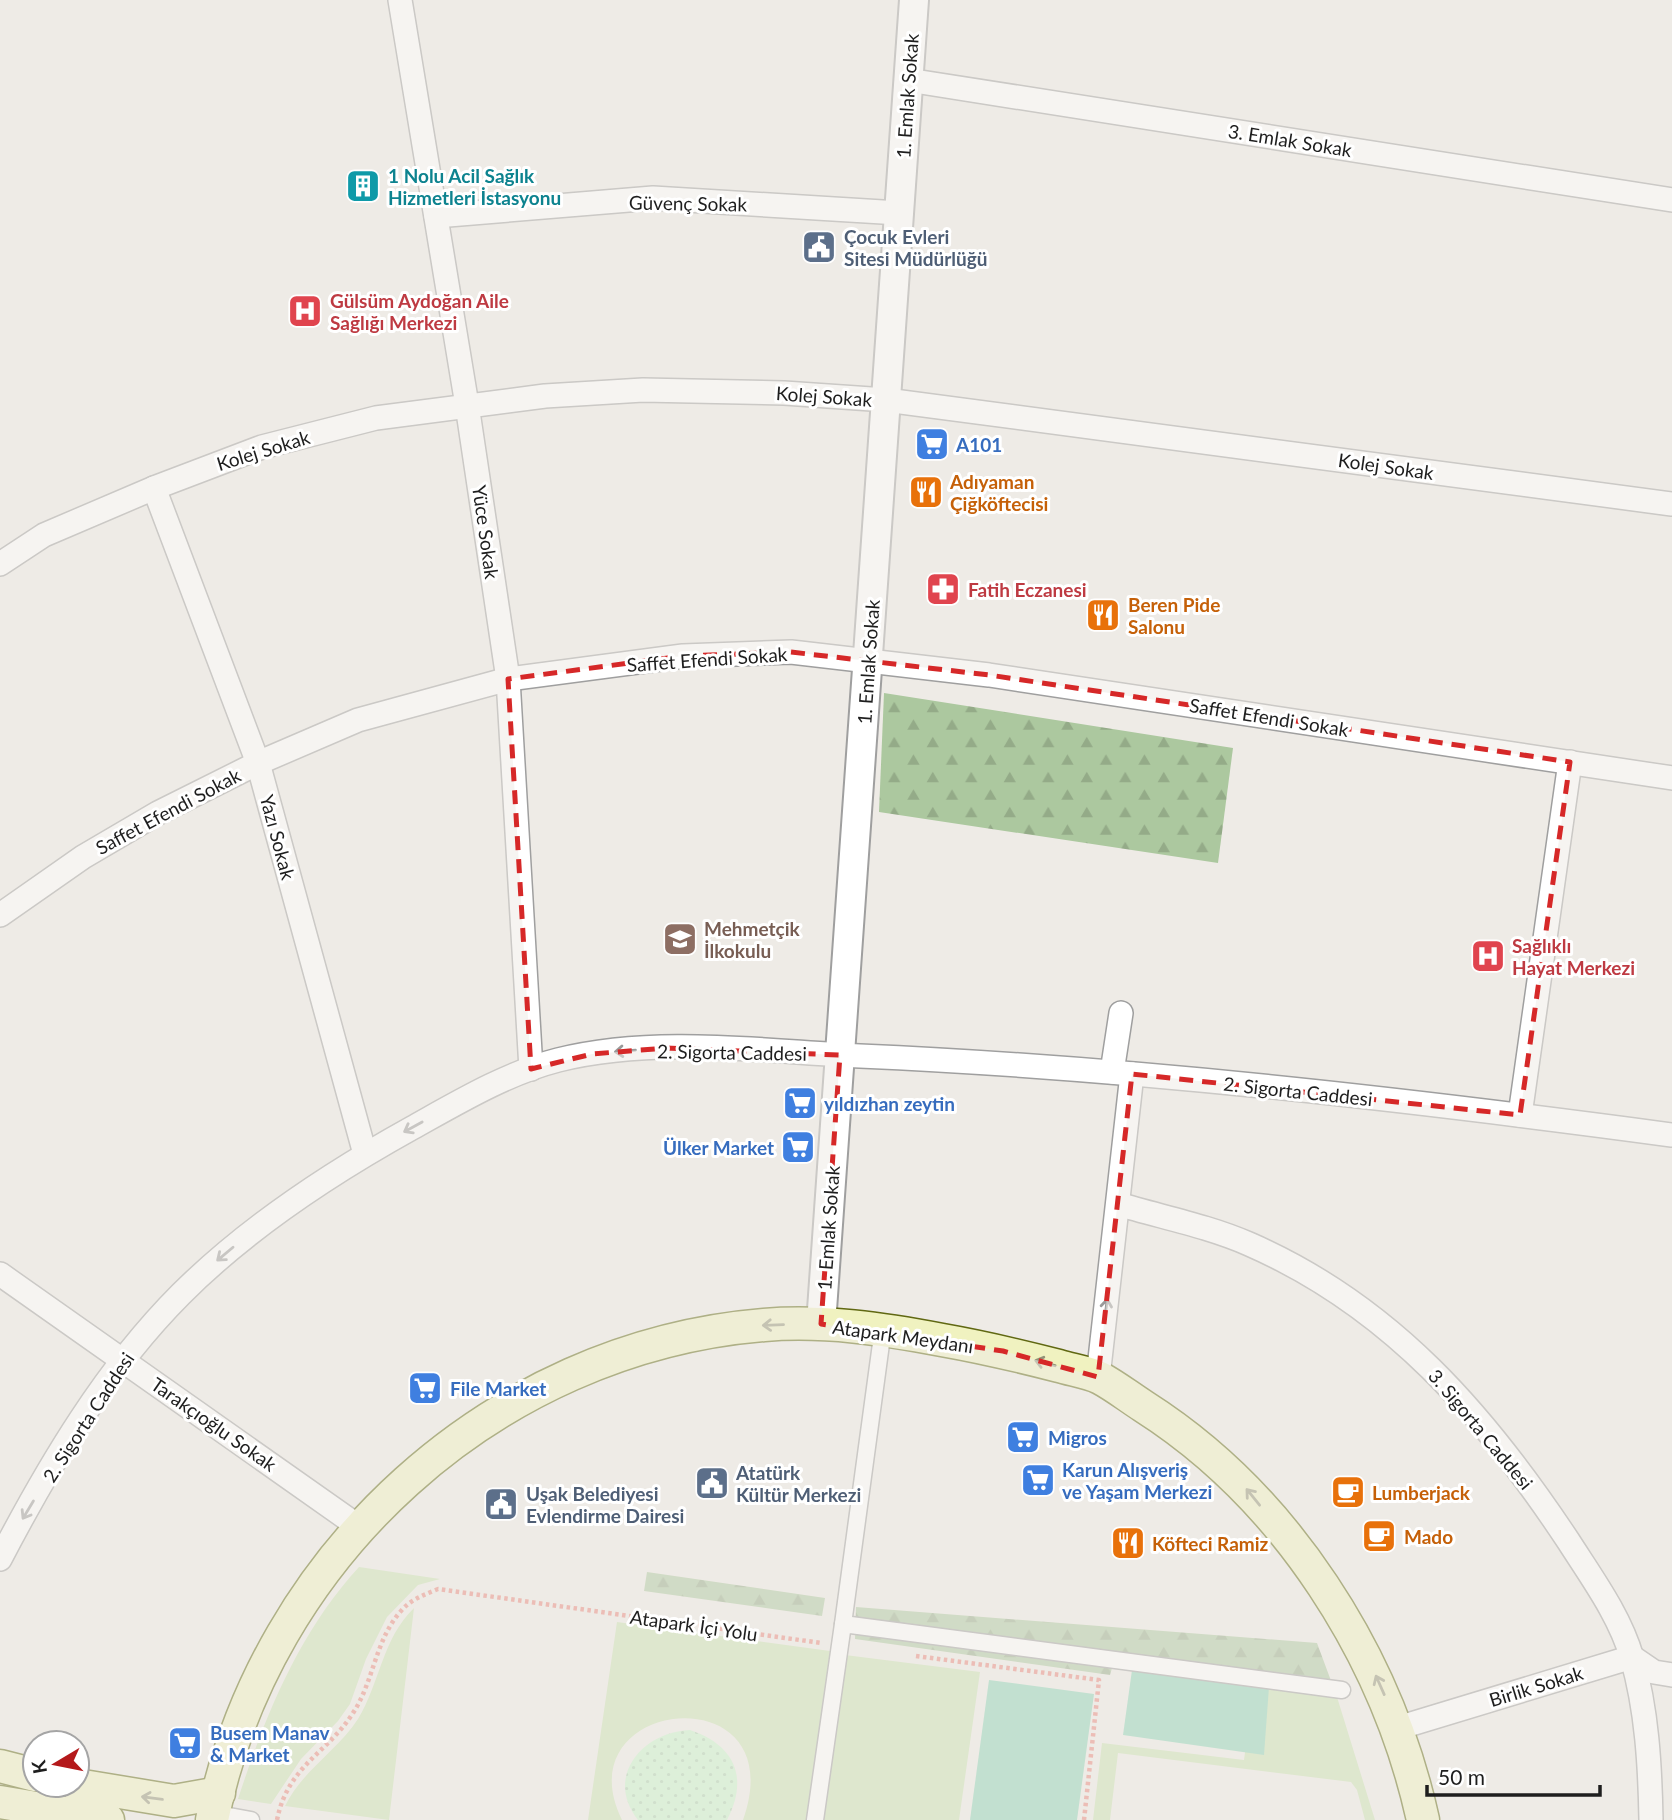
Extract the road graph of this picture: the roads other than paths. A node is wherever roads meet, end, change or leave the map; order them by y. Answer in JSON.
{"nodes":[{"id":1,"x":400,"y":0,"type":"edge"},
{"id":2,"x":914,"y":0,"type":"edge"},
{"id":3,"x":908,"y":80,"type":"junction"},
{"id":4,"x":1672,"y":200,"type":"edge"},
{"id":5,"x":899,"y":213,"type":"junction"},
{"id":6,"x":436,"y":216,"type":"junction"},
{"id":7,"x":886,"y":400,"type":"junction"},
{"id":8,"x":467,"y":405,"type":"junction"},
{"id":9,"x":154,"y":488,"type":"junction"},
{"id":10,"x":1672,"y":504,"type":"edge"},
{"id":11,"x":0,"y":564,"type":"edge"},
{"id":12,"x":867,"y":662,"type":"junction"},
{"id":13,"x":508,"y":679,"type":"junction"},
{"id":14,"x":1570,"y":761,"type":"junction"},
{"id":15,"x":258,"y":763,"type":"junction"},
{"id":16,"x":1672,"y":778,"type":"edge"},
{"id":17,"x":0,"y":915,"type":"edge"},
{"id":18,"x":1121,"y":1013,"type":"dead end"},
{"id":19,"x":840,"y":1055,"type":"junction"},
{"id":20,"x":531,"y":1069,"type":"junction"},
{"id":21,"x":1122,"y":1073,"type":"junction"},
{"id":22,"x":1520,"y":1115,"type":"junction"},
{"id":23,"x":1672,"y":1135,"type":"edge"},
{"id":24,"x":365,"y":1154,"type":"junction"},
{"id":25,"x":1118,"y":1203,"type":"junction"},
{"id":26,"x":0,"y":1274,"type":"edge"},
{"id":27,"x":821,"y":1324,"type":"junction"},
{"id":28,"x":883,"y":1329,"type":"junction"},
{"id":29,"x":122,"y":1360,"type":"junction"},
{"id":30,"x":1098,"y":1377,"type":"junction"},
{"id":31,"x":359,"y":1527,"type":"junction"},
{"id":32,"x":0,"y":1559,"type":"edge"},
{"id":33,"x":843,"y":1624,"type":"junction"},
{"id":34,"x":1632,"y":1657,"type":"junction"},
{"id":35,"x":1672,"y":1675,"type":"edge"},
{"id":36,"x":1342,"y":1690,"type":"dead end"},
{"id":37,"x":1398,"y":1728,"type":"junction"},
{"id":38,"x":0,"y":1766,"type":"edge"},
{"id":39,"x":21,"y":1771,"type":"edge"},
{"id":40,"x":91,"y":1787,"type":"edge"},
{"id":41,"x":12,"y":1809,"type":"edge"},
{"id":42,"x":215,"y":1809,"type":"edge"},
{"id":43,"x":108,"y":1820,"type":"edge"},
{"id":44,"x":251,"y":1820,"type":"edge"},
{"id":45,"x":815,"y":1820,"type":"edge"},
{"id":46,"x":1423,"y":1820,"type":"edge"},
{"id":47,"x":1651,"y":1820,"type":"edge"}],
"edges":[{"from":1,"to":6,"type":"street","name":"Yüce Sokak"},
{"from":2,"to":3,"type":"street","name":"1. Emlak Sokak"},
{"from":3,"to":4,"type":"street","name":"3. Emlak Sokak"},
{"from":3,"to":5,"type":"street","name":"1. Emlak Sokak"},
{"from":5,"to":6,"type":"street","name":"Güvenç Sokak"},
{"from":5,"to":7,"type":"street","name":"1. Emlak Sokak"},
{"from":6,"to":8,"type":"street","name":"Yüce Sokak"},
{"from":7,"to":8,"type":"street","name":"Kolej Sokak"},
{"from":7,"to":10,"type":"street","name":"Kolej Sokak"},
{"from":7,"to":12,"type":"street","name":"1. Emlak Sokak"},
{"from":8,"to":9,"type":"street","name":"Kolej Sokak"},
{"from":8,"to":13,"type":"street","name":"Yüce Sokak"},
{"from":9,"to":11,"type":"street","name":"Kolej Sokak"},
{"from":9,"to":15,"type":"street","name":"Yazı Sokak"},
{"from":12,"to":13,"type":"street","name":"Saffet Efendi Sokak"},
{"from":12,"to":14,"type":"street","name":"Saffet Efendi Sokak"},
{"from":12,"to":19,"type":"street","name":"1. Emlak Sokak"},
{"from":13,"to":15,"type":"street","name":"Saffet Efendi Sokak"},
{"from":13,"to":20,"type":"street","name":"Yüce Sokak"},
{"from":14,"to":16,"type":"street","name":"Saffet Efendi Sokak"},
{"from":14,"to":22,"type":"street"},
{"from":15,"to":17,"type":"street","name":"Saffet Efendi Sokak"},
{"from":15,"to":24,"type":"street","name":"Yazı Sokak"},
{"from":18,"to":21,"type":"street"},
{"from":19,"to":20,"type":"street","name":"2. Sigorta Caddesi","one_way":true},
{"from":19,"to":21,"type":"street","name":"2. Sigorta Caddesi"},
{"from":19,"to":27,"type":"street","name":"1. Emlak Sokak"},
{"from":20,"to":24,"type":"street","name":"2. Sigorta Caddesi","one_way":true},
{"from":21,"to":22,"type":"street","name":"2. Sigorta Caddesi"},
{"from":21,"to":25,"type":"street"},
{"from":22,"to":23,"type":"street","name":"2. Sigorta Caddesi"},
{"from":24,"to":29,"type":"street","name":"2. Sigorta Caddesi","one_way":true},
{"from":30,"to":25,"type":"street","one_way":true},
{"from":25,"to":34,"type":"street","name":"3. Sigorta Caddesi"},
{"from":26,"to":29,"type":"street","name":"Tarakçıoğlu Sokak"},
{"from":27,"to":28,"type":"main road","name":"Atapark Meydanı"},
{"from":27,"to":31,"type":"main road","name":"Atapark Meydanı","one_way":true},
{"from":30,"to":28,"type":"main road","name":"Atapark Meydanı","one_way":true},
{"from":28,"to":33,"type":"street"},
{"from":29,"to":31,"type":"street","name":"Tarakçıoğlu Sokak"},
{"from":29,"to":32,"type":"street","name":"2. Sigorta Caddesi","one_way":true},
{"from":37,"to":30,"type":"main road","name":"Atapark Meydanı","one_way":true},
{"from":31,"to":42,"type":"main road","name":"Atapark Meydanı"},
{"from":33,"to":36,"type":"street"},
{"from":33,"to":45,"type":"street"},
{"from":34,"to":35,"type":"street"},
{"from":34,"to":37,"type":"street","name":"Birlik Sokak"},
{"from":34,"to":47,"type":"street","name":"3. Sigorta Caddesi"},
{"from":37,"to":46,"type":"main road","name":"Atapark Meydanı"},
{"from":38,"to":39,"type":"main road"},
{"from":42,"to":40,"type":"main road","one_way":true},
{"from":41,"to":43,"type":"main road"},
{"from":42,"to":44,"type":"street"}]}
